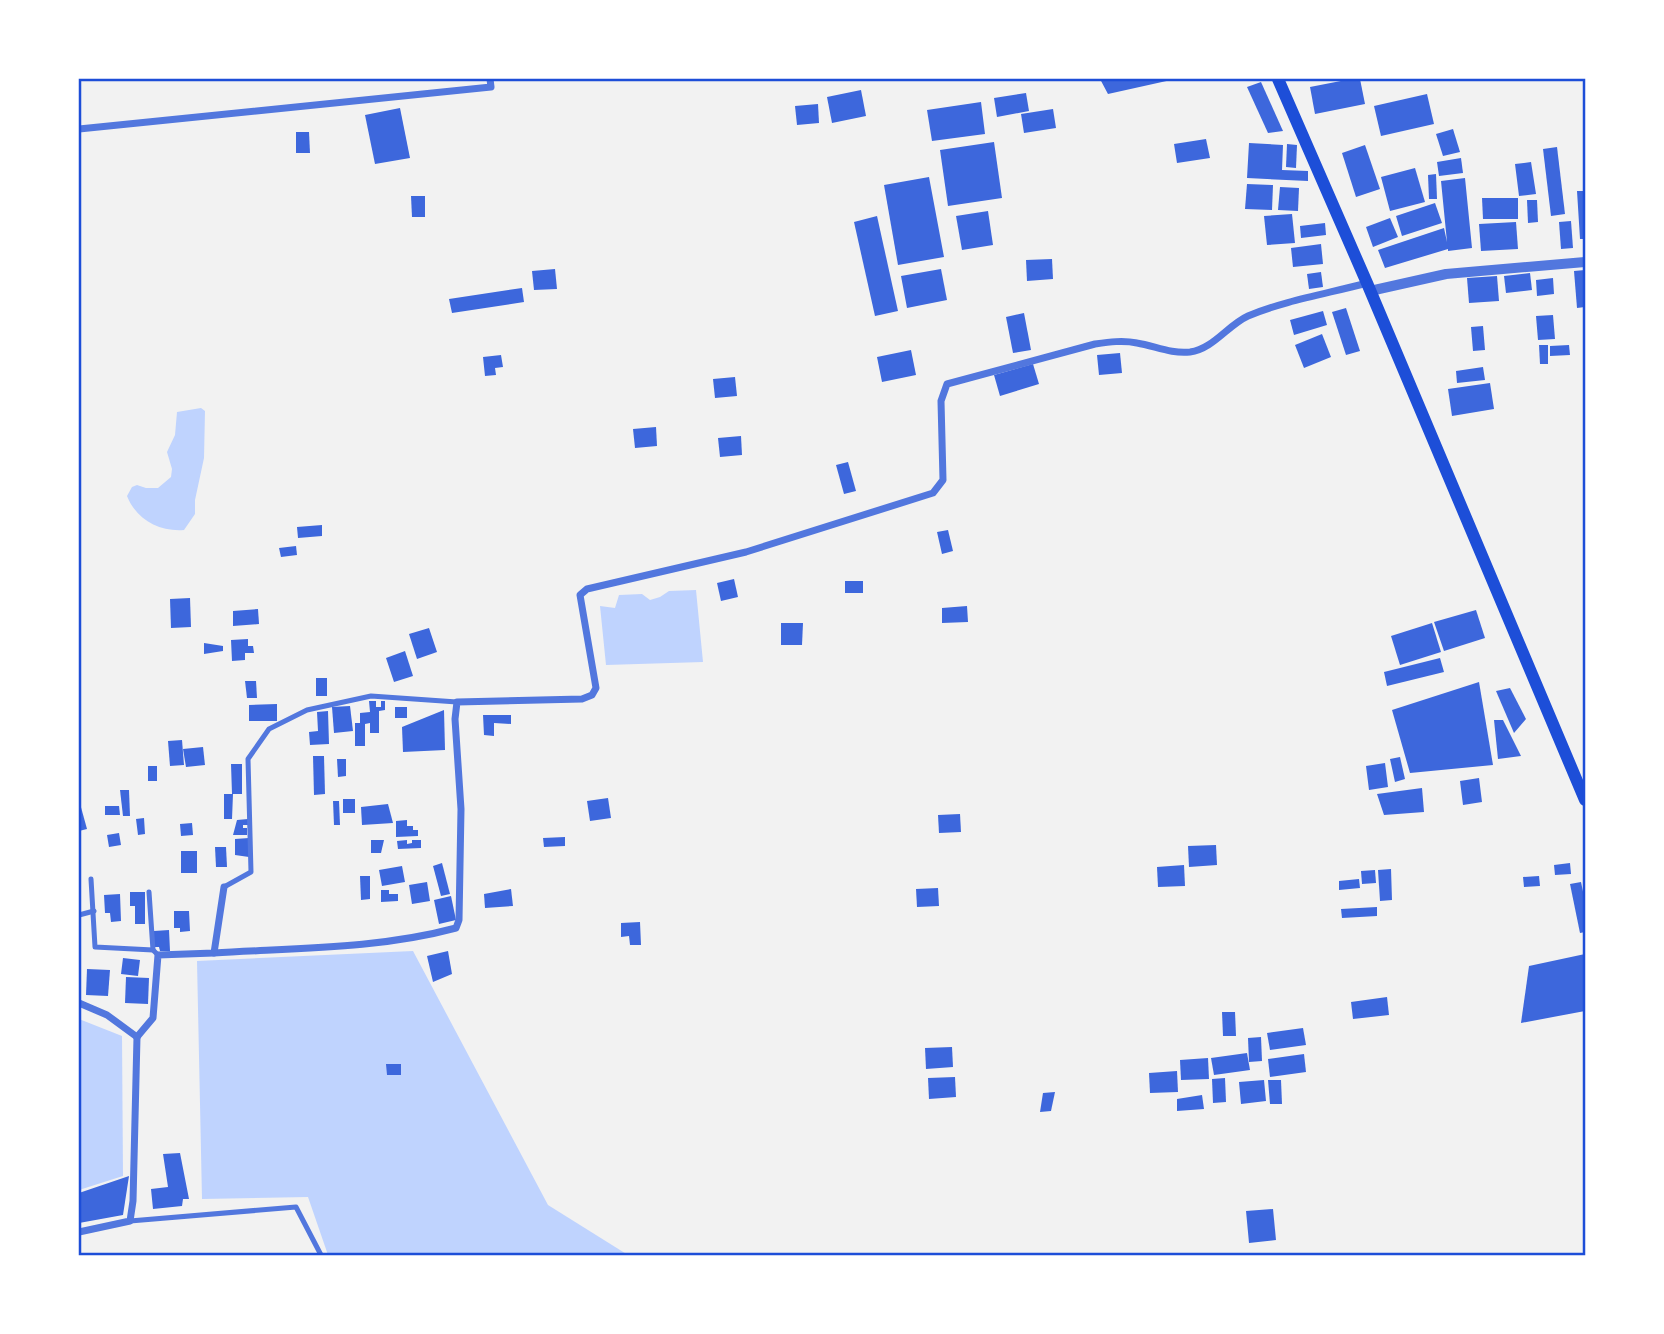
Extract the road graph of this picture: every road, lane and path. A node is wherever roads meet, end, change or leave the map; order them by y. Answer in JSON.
{"nodes":[{"id":1,"x":1278,"y":79,"type":"edge"},
{"id":2,"x":490,"y":83,"type":"edge"},
{"id":3,"x":79,"y":129,"type":"edge"},
{"id":4,"x":1585,"y":262,"type":"edge"},
{"id":5,"x":1369,"y":287,"type":"junction"},
{"id":6,"x":457,"y":702,"type":"junction"},
{"id":7,"x":1585,"y":800,"type":"edge"},
{"id":8,"x":91,"y":879,"type":"dead end"},
{"id":9,"x":224,"y":887,"type":"joint"},
{"id":10,"x":149,"y":892,"type":"dead end"},
{"id":11,"x":94,"y":911,"type":"junction"},
{"id":12,"x":79,"y":915,"type":"edge"},
{"id":13,"x":155,"y":952,"type":"junction"},
{"id":14,"x":215,"y":953,"type":"junction"},
{"id":15,"x":79,"y":1003,"type":"edge"},
{"id":16,"x":137,"y":1037,"type":"junction"},
{"id":17,"x":130,"y":1221,"type":"junction"},
{"id":18,"x":79,"y":1232,"type":"edge"},
{"id":19,"x":321,"y":1255,"type":"edge"}],
"edges":[{"from":1,"to":5,"type":"main road"},
{"from":2,"to":3,"type":"street"},
{"from":4,"to":5,"type":"street"},
{"from":5,"to":6,"type":"street"},
{"from":5,"to":7,"type":"main road"},
{"from":6,"to":9,"type":"street"},
{"from":6,"to":14,"type":"street"},
{"from":8,"to":11,"type":"street"},
{"from":9,"to":14,"type":"street"},
{"from":10,"to":13,"type":"street"},
{"from":11,"to":12,"type":"street"},
{"from":11,"to":13,"type":"street"},
{"from":13,"to":14,"type":"street"},
{"from":13,"to":16,"type":"street"},
{"from":15,"to":16,"type":"street"},
{"from":16,"to":17,"type":"street"},
{"from":17,"to":18,"type":"street"},
{"from":17,"to":19,"type":"street"}]}
